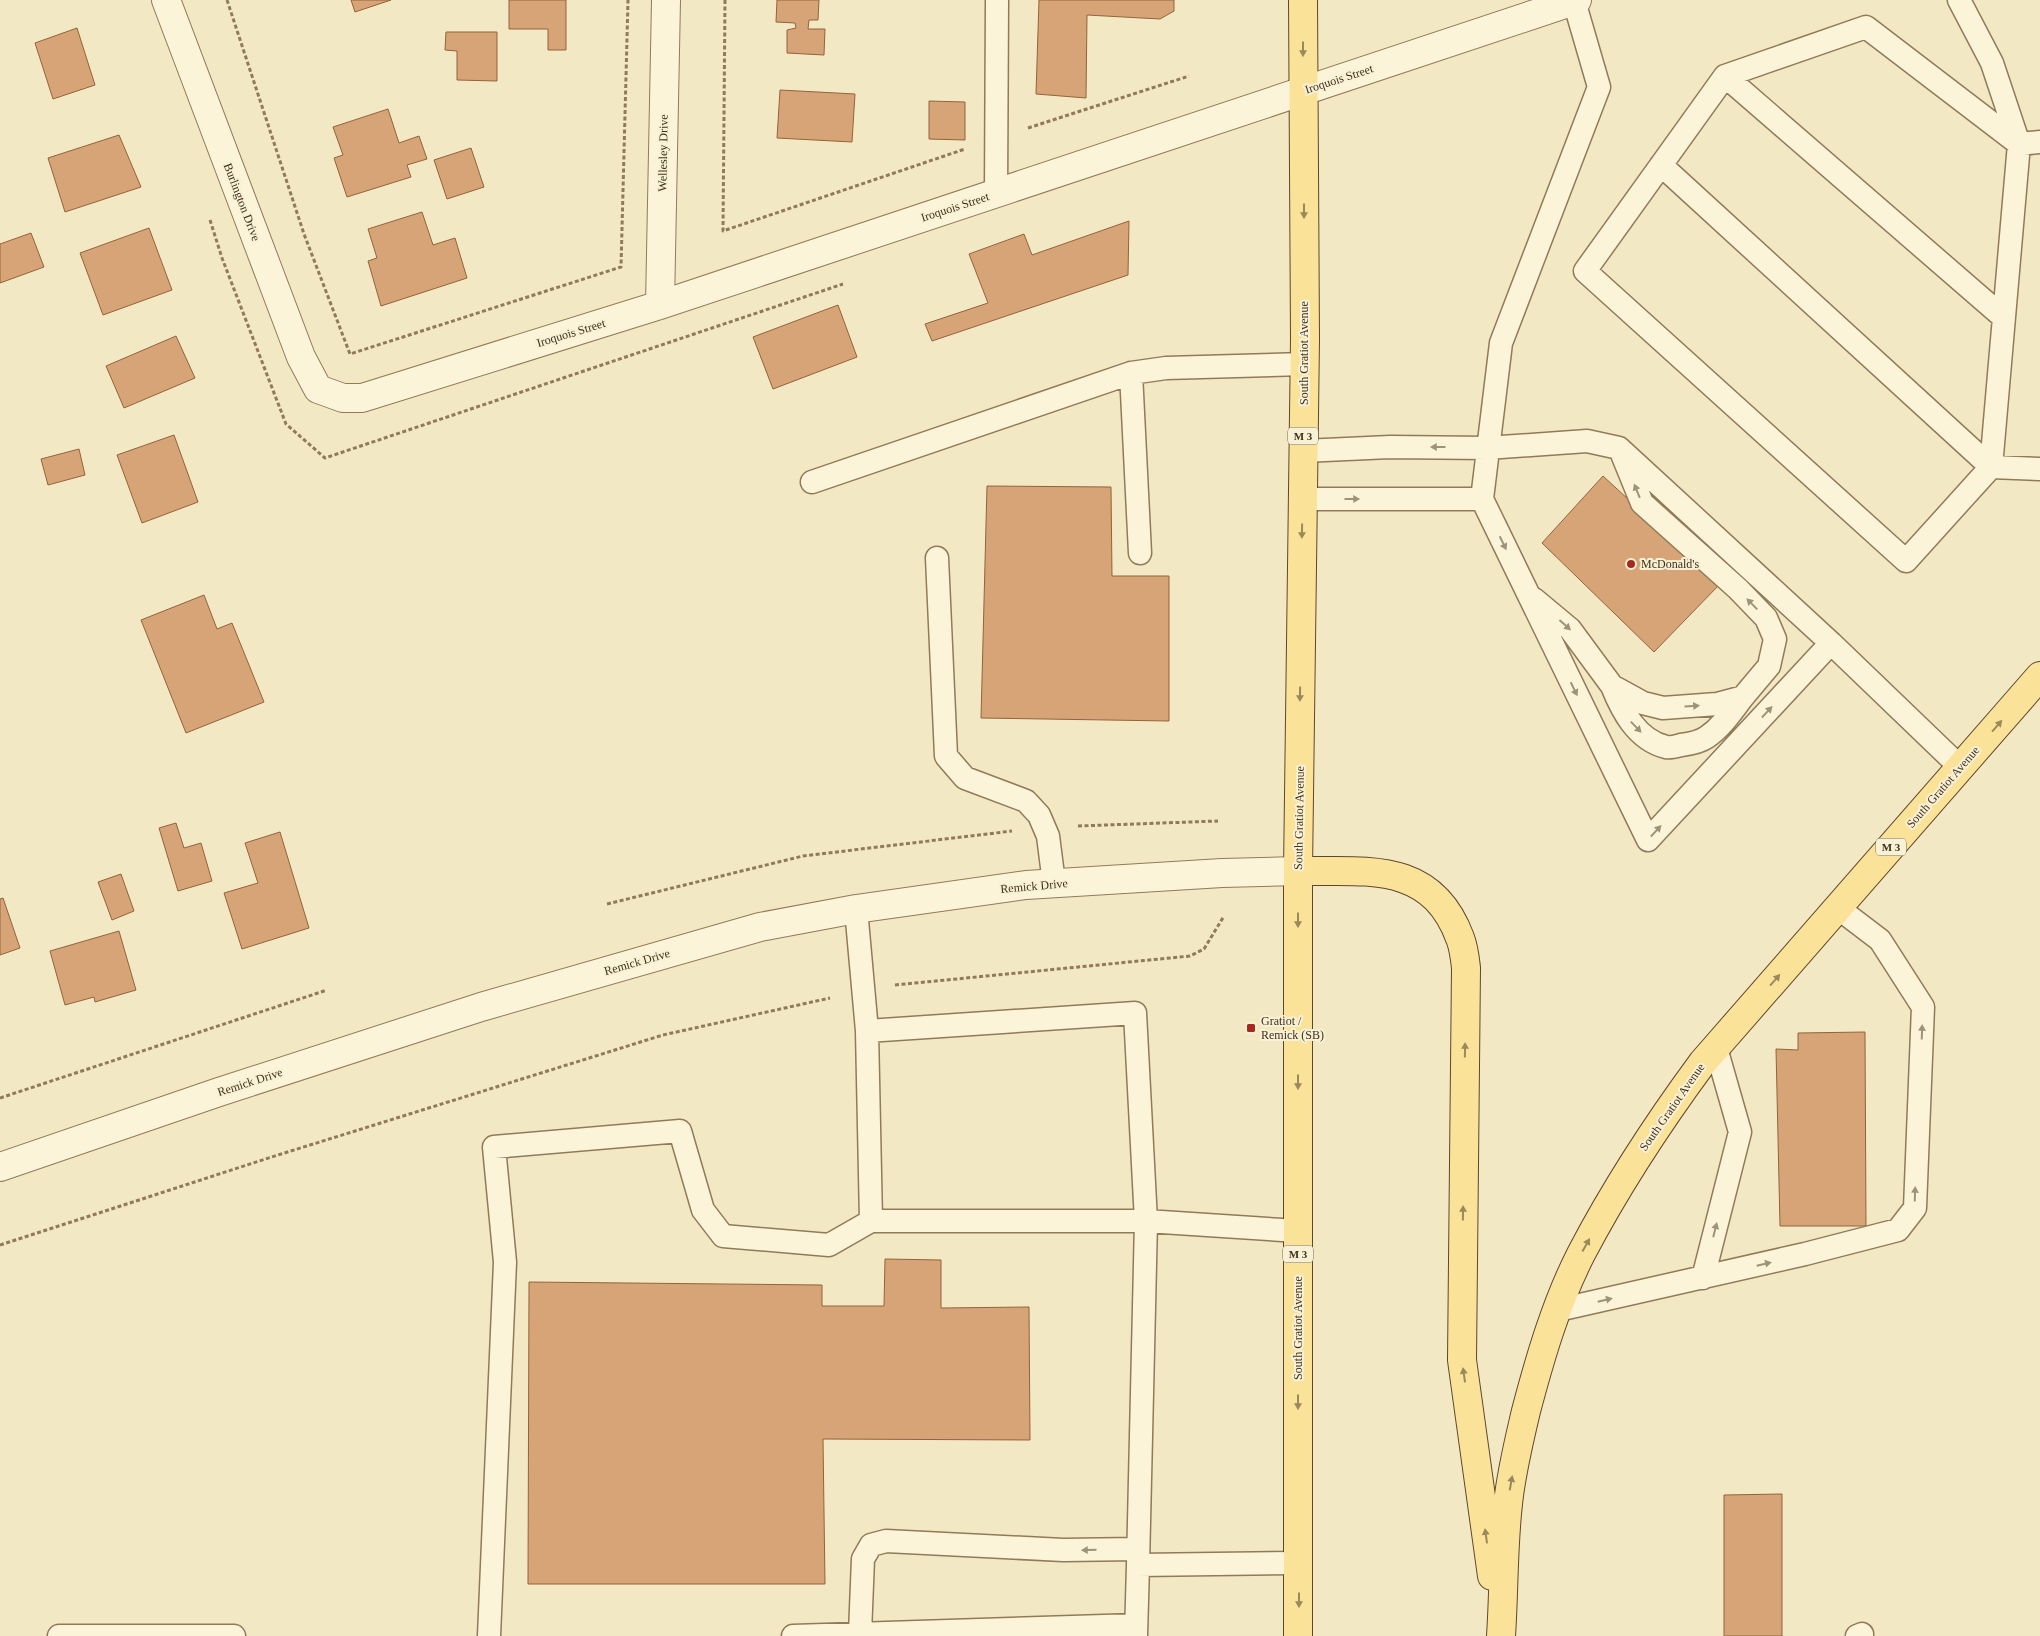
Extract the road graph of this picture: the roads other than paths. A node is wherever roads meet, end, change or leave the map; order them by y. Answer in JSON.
{"nodes":[{"id":1,"x":166,"y":0,"type":"edge"},
{"id":2,"x":666,"y":0,"type":"edge"},
{"id":3,"x":996,"y":0,"type":"edge"},
{"id":4,"x":1303,"y":0,"type":"edge"},
{"id":5,"x":1575,"y":0,"type":"edge"},
{"id":6,"x":1959,"y":0,"type":"edge"},
{"id":7,"x":1725,"y":76,"type":"junction"},
{"id":8,"x":1303,"y":91,"type":"junction"},
{"id":9,"x":2029,"y":143,"type":"edge"},
{"id":10,"x":1661,"y":165,"type":"junction"},
{"id":11,"x":996,"y":194,"type":"junction"},
{"id":12,"x":660,"y":305,"type":"junction"},
{"id":13,"x":2003,"y":316,"type":"junction"},
{"id":14,"x":1304,"y":364,"type":"junction"},
{"id":15,"x":1131,"y":373,"type":"junction"},
{"id":16,"x":331,"y":394,"type":"joint"},
{"id":17,"x":1487,"y":448,"type":"junction"},
{"id":18,"x":1620,"y":448,"type":"junction"},
{"id":19,"x":1303,"y":451,"type":"junction"},
{"id":20,"x":1991,"y":467,"type":"junction"},
{"id":21,"x":2040,"y":469,"type":"edge"},
{"id":22,"x":812,"y":482,"type":"dead end"},
{"id":23,"x":1303,"y":499,"type":"junction"},
{"id":24,"x":1482,"y":500,"type":"junction"},
{"id":25,"x":1140,"y":553,"type":"dead end"},
{"id":26,"x":937,"y":558,"type":"dead end"},
{"id":27,"x":1527,"y":594,"type":"junction"},
{"id":28,"x":1831,"y":643,"type":"junction"},
{"id":29,"x":2040,"y":676,"type":"edge"},
{"id":30,"x":1612,"y":686,"type":"junction"},
{"id":31,"x":1743,"y":697,"type":"junction"},
{"id":32,"x":1960,"y":767,"type":"junction"},
{"id":33,"x":1298,"y":871,"type":"junction"},
{"id":34,"x":1054,"y":883,"type":"junction"},
{"id":35,"x":1838,"y":908,"type":"junction"},
{"id":36,"x":856,"y":909,"type":"junction"},
{"id":37,"x":867,"y":1031,"type":"junction"},
{"id":38,"x":1716,"y":1048,"type":"junction"},
{"id":39,"x":0,"y":1167,"type":"edge"},
{"id":40,"x":871,"y":1221,"type":"junction"},
{"id":41,"x":1146,"y":1221,"type":"junction"},
{"id":42,"x":1298,"y":1231,"type":"junction"},
{"id":43,"x":1703,"y":1278,"type":"junction"},
{"id":44,"x":1558,"y":1310,"type":"junction"},
{"id":45,"x":1138,"y":1557,"type":"junction"},
{"id":46,"x":1299,"y":1563,"type":"junction"},
{"id":47,"x":1136,"y":1630,"type":"edge"},
{"id":48,"x":860,"y":1633,"type":"junction"},
{"id":49,"x":59,"y":1636,"type":"edge"},
{"id":50,"x":234,"y":1636,"type":"edge"},
{"id":51,"x":489,"y":1636,"type":"edge"},
{"id":52,"x":793,"y":1636,"type":"edge"},
{"id":53,"x":1298,"y":1636,"type":"edge"},
{"id":54,"x":1501,"y":1636,"type":"edge"}],
"edges":[{"from":1,"to":16,"type":"street","name":"Burlington Drive"},
{"from":2,"to":12,"type":"street","name":"Wellesley Drive"},
{"from":3,"to":11,"type":"lane"},
{"from":4,"to":8,"type":"main road","name":"South Gratiot Avenue","number":"M 3","one_way":true},
{"from":5,"to":8,"type":"street","name":"Iroquois Street"},
{"from":5,"to":17,"type":"lane"},
{"from":6,"to":9,"type":"lane"},
{"from":7,"to":9,"type":"lane"},
{"from":7,"to":10,"type":"lane"},
{"from":7,"to":13,"type":"lane"},
{"from":8,"to":11,"type":"street","name":"Iroquois Street"},
{"from":8,"to":14,"type":"main road","name":"South Gratiot Avenue","number":"M 3","one_way":true},
{"from":9,"to":13,"type":"lane"},
{"from":10,"to":20,"type":"lane"},
{"from":10,"to":20,"type":"lane"},
{"from":11,"to":12,"type":"street","name":"Iroquois Street"},
{"from":12,"to":16,"type":"street","name":"Iroquois Street"},
{"from":13,"to":20,"type":"lane"},
{"from":14,"to":15,"type":"lane"},
{"from":14,"to":19,"type":"main road","name":"South Gratiot Avenue","number":"M 3"},
{"from":15,"to":22,"type":"lane"},
{"from":15,"to":25,"type":"lane"},
{"from":17,"to":18,"type":"lane"},
{"from":17,"to":19,"type":"lane","one_way":true},
{"from":17,"to":24,"type":"lane"},
{"from":18,"to":28,"type":"lane"},
{"from":31,"to":18,"type":"lane","one_way":true},
{"from":19,"to":23,"type":"main road","name":"South Gratiot Avenue","number":"M 3"},
{"from":20,"to":21,"type":"lane"},
{"from":23,"to":24,"type":"lane","one_way":true},
{"from":23,"to":33,"type":"main road","name":"South Gratiot Avenue","number":"M 3","one_way":true},
{"from":24,"to":27,"type":"lane","one_way":true},
{"from":26,"to":34,"type":"lane"},
{"from":27,"to":28,"type":"lane","one_way":true},
{"from":27,"to":30,"type":"lane","one_way":true},
{"from":28,"to":32,"type":"lane"},
{"from":32,"to":29,"type":"main road","name":"South Gratiot Avenue","number":"M 3","one_way":true},
{"from":30,"to":31,"type":"lane","one_way":true},
{"from":30,"to":31,"type":"lane","one_way":true},
{"from":32,"to":35,"type":"main road","name":"South Gratiot Avenue","number":"M 3"},
{"from":33,"to":34,"type":"street","name":"Remick Drive"},
{"from":33,"to":42,"type":"main road","name":"South Gratiot Avenue","number":"M 3","one_way":true},
{"from":54,"to":33,"type":"main road","one_way":true},
{"from":34,"to":36,"type":"street","name":"Remick Drive"},
{"from":38,"to":35,"type":"main road","name":"South Gratiot Avenue","number":"M 3","one_way":true},
{"from":43,"to":35,"type":"lane","one_way":true},
{"from":36,"to":37,"type":"lane"},
{"from":36,"to":39,"type":"street","name":"Remick Drive"},
{"from":37,"to":40,"type":"lane"},
{"from":37,"to":41,"type":"lane"},
{"from":43,"to":38,"type":"lane","one_way":true},
{"from":44,"to":38,"type":"main road","name":"South Gratiot Avenue","number":"M 3","one_way":true},
{"from":40,"to":41,"type":"lane"},
{"from":40,"to":51,"type":"lane"},
{"from":41,"to":42,"type":"lane"},
{"from":41,"to":45,"type":"lane"},
{"from":42,"to":46,"type":"main road","name":"South Gratiot Avenue","number":"M 3","one_way":true},
{"from":44,"to":43,"type":"lane","one_way":true},
{"from":54,"to":44,"type":"main road","name":"South Gratiot Avenue","number":"M 3","one_way":true},
{"from":45,"to":46,"type":"lane"},
{"from":45,"to":47,"type":"lane"},
{"from":45,"to":48,"type":"lane","one_way":true},
{"from":46,"to":53,"type":"main road","name":"South Gratiot Avenue","number":"M 3","one_way":true},
{"from":47,"to":48,"type":"lane"},
{"from":48,"to":52,"type":"lane"},
{"from":49,"to":50,"type":"lane"}]}
